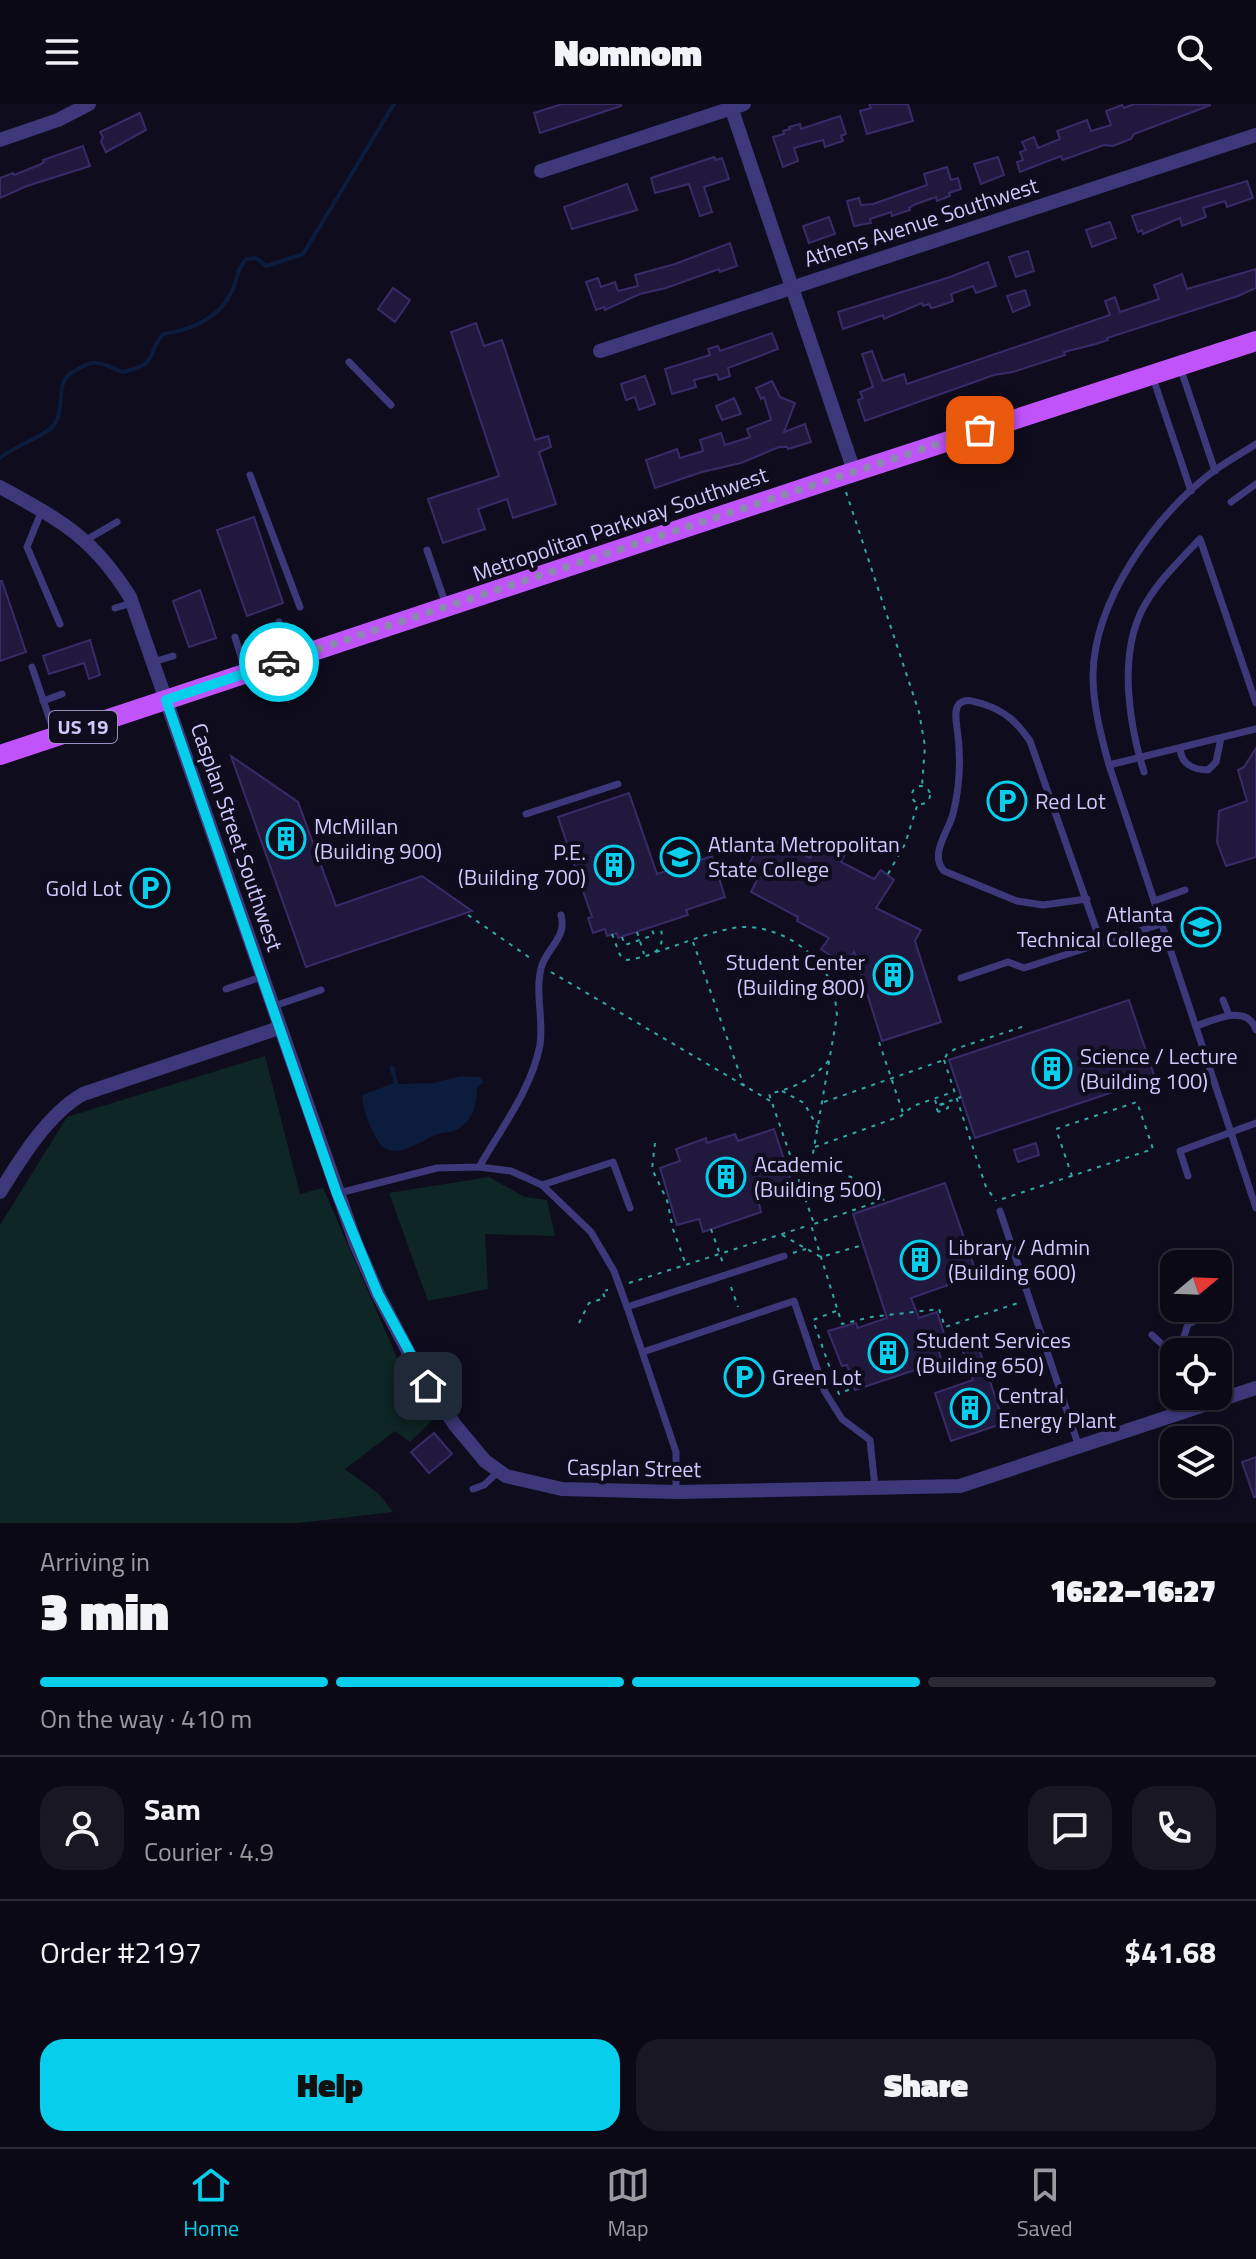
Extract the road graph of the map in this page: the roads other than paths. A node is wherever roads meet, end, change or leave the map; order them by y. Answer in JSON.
{"nodes":[{"id":1,"x":89,"y":104,"type":"edge"},
{"id":2,"x":735,"y":105,"type":"edge"},
{"id":3,"x":1256,"y":135,"type":"edge"},
{"id":4,"x":0,"y":140,"type":"edge"},
{"id":5,"x":541,"y":171,"type":"dead end"},
{"id":6,"x":792,"y":288,"type":"junction"},
{"id":7,"x":1256,"y":341,"type":"edge"},
{"id":8,"x":600,"y":351,"type":"dead end"},
{"id":9,"x":349,"y":362,"type":"dead end"},
{"id":10,"x":1180,"y":367,"type":"junction"},
{"id":11,"x":1152,"y":376,"type":"junction"},
{"id":12,"x":391,"y":405,"type":"dead end"},
{"id":13,"x":1256,"y":444,"type":"edge"},
{"id":14,"x":1215,"y":471,"type":"junction"},
{"id":15,"x":847,"y":473,"type":"junction"},
{"id":16,"x":250,"y":475,"type":"dead end"},
{"id":17,"x":1256,"y":484,"type":"edge"},
{"id":18,"x":0,"y":487,"type":"edge"},
{"id":19,"x":1191,"y":491,"type":"junction"},
{"id":20,"x":1231,"y":502,"type":"dead end"},
{"id":21,"x":42,"y":510,"type":"junction"},
{"id":22,"x":117,"y":522,"type":"dead end"},
{"id":23,"x":86,"y":540,"type":"junction"},
{"id":24,"x":427,"y":550,"type":"dead end"},
{"id":25,"x":132,"y":603,"type":"junction"},
{"id":26,"x":300,"y":607,"type":"dead end"},
{"id":27,"x":115,"y":608,"type":"dead end"},
{"id":28,"x":447,"y":608,"type":"junction"},
{"id":29,"x":279,"y":622,"type":"dead end"},
{"id":30,"x":60,"y":624,"type":"dead end"},
{"id":31,"x":235,"y":637,"type":"dead end"},
{"id":32,"x":173,"y":656,"type":"dead end"},
{"id":33,"x":293,"y":658,"type":"junction"},
{"id":34,"x":153,"y":662,"type":"junction"},
{"id":35,"x":32,"y":667,"type":"dead end"},
{"id":36,"x":246,"y":672,"type":"junction"},
{"id":37,"x":62,"y":694,"type":"dead end"},
{"id":38,"x":166,"y":700,"type":"junction"},
{"id":39,"x":43,"y":701,"type":"junction"},
{"id":40,"x":1256,"y":703,"type":"edge"},
{"id":41,"x":1256,"y":729,"type":"edge"},
{"id":42,"x":55,"y":737,"type":"junction"},
{"id":43,"x":1221,"y":738,"type":"junction"},
{"id":44,"x":1180,"y":748,"type":"junction"},
{"id":45,"x":0,"y":755,"type":"edge"},
{"id":46,"x":1140,"y":758,"type":"junction"},
{"id":47,"x":1109,"y":765,"type":"junction"},
{"id":48,"x":1144,"y":772,"type":"dead end"},
{"id":49,"x":618,"y":784,"type":"dead end"},
{"id":50,"x":526,"y":814,"type":"dead end"},
{"id":51,"x":1185,"y":890,"type":"dead end"},
{"id":52,"x":1087,"y":899,"type":"junction"},
{"id":53,"x":1154,"y":901,"type":"junction"},
{"id":54,"x":561,"y":915,"type":"dead end"},
{"id":55,"x":1161,"y":924,"type":"junction"},
{"id":56,"x":1101,"y":943,"type":"junction"},
{"id":57,"x":261,"y":977,"type":"junction"},
{"id":58,"x":961,"y":978,"type":"dead end"},
{"id":59,"x":226,"y":989,"type":"dead end"},
{"id":60,"x":321,"y":990,"type":"dead end"},
{"id":61,"x":1223,"y":1000,"type":"dead end"},
{"id":62,"x":272,"y":1007,"type":"junction"},
{"id":63,"x":1229,"y":1015,"type":"junction"},
{"id":64,"x":1196,"y":1026,"type":"junction"},
{"id":65,"x":279,"y":1028,"type":"junction"},
{"id":66,"x":1256,"y":1030,"type":"edge"},
{"id":67,"x":1256,"y":1123,"type":"edge"},
{"id":68,"x":1231,"y":1133,"type":"junction"},
{"id":69,"x":479,"y":1167,"type":"junction"},
{"id":70,"x":1188,"y":1176,"type":"dead end"},
{"id":71,"x":542,"y":1185,"type":"junction"},
{"id":72,"x":0,"y":1192,"type":"edge"},
{"id":73,"x":337,"y":1194,"type":"junction"},
{"id":74,"x":630,"y":1208,"type":"dead end"},
{"id":75,"x":1256,"y":1208,"type":"edge"},
{"id":76,"x":1000,"y":1211,"type":"dead end"},
{"id":77,"x":784,"y":1256,"type":"road end"},
{"id":78,"x":627,"y":1307,"type":"junction"},
{"id":79,"x":1152,"y":1335,"type":"dead end"},
{"id":80,"x":1160,"y":1342,"type":"edge"},
{"id":81,"x":643,"y":1352,"type":"junction"},
{"id":82,"x":1256,"y":1388,"type":"edge"},
{"id":83,"x":1232,"y":1393,"type":"edge"},
{"id":84,"x":1171,"y":1410,"type":"edge"},
{"id":85,"x":1079,"y":1447,"type":"junction"},
{"id":86,"x":498,"y":1472,"type":"junction"},
{"id":87,"x":473,"y":1489,"type":"dead end"},
{"id":88,"x":875,"y":1489,"type":"junction"},
{"id":89,"x":676,"y":1492,"type":"junction"}],
"edges":[{"from":1,"to":4,"type":"street"},
{"from":2,"to":5,"type":"street"},
{"from":2,"to":6,"type":"street"},
{"from":3,"to":6,"type":"street","name":"Athens Avenue Southwest"},
{"from":6,"to":8,"type":"street","name":"Athens Avenue Southwest"},
{"from":6,"to":15,"type":"street"},
{"from":7,"to":10,"type":"main road","name":"Metropolitan Parkway Southwest","number":"US 19"},
{"from":9,"to":12,"type":"lane"},
{"from":10,"to":11,"type":"main road","name":"Metropolitan Parkway Southwest","number":"US 19"},
{"from":10,"to":14,"type":"lane"},
{"from":11,"to":15,"type":"main road","name":"Metropolitan Parkway Southwest","number":"US 19"},
{"from":11,"to":19,"type":"lane"},
{"from":13,"to":14,"type":"lane"},
{"from":14,"to":19,"type":"lane"},
{"from":15,"to":28,"type":"main road","name":"Metropolitan Parkway Southwest","number":"US 19"},
{"from":16,"to":26,"type":"lane"},
{"from":17,"to":20,"type":"lane"},
{"from":18,"to":21,"type":"street","name":"Casplan Street Southwest"},
{"from":19,"to":47,"type":"lane"},
{"from":21,"to":23,"type":"street","name":"Casplan Street Southwest"},
{"from":21,"to":30,"type":"lane"},
{"from":22,"to":23,"type":"lane"},
{"from":23,"to":25,"type":"street","name":"Casplan Street Southwest"},
{"from":24,"to":28,"type":"lane"},
{"from":25,"to":27,"type":"lane"},
{"from":25,"to":34,"type":"street","name":"Casplan Street Southwest"},
{"from":28,"to":33,"type":"main road","name":"Metropolitan Parkway Southwest","number":"US 19"},
{"from":29,"to":33,"type":"lane"},
{"from":31,"to":36,"type":"lane"},
{"from":32,"to":34,"type":"lane"},
{"from":33,"to":36,"type":"main road","name":"Metropolitan Parkway Southwest","number":"US 19"},
{"from":34,"to":38,"type":"street","name":"Casplan Street Southwest"},
{"from":35,"to":39,"type":"lane"},
{"from":36,"to":38,"type":"main road","name":"Metropolitan Parkway Southwest","number":"US 19"},
{"from":37,"to":39,"type":"lane"},
{"from":38,"to":42,"type":"main road","name":"Metropolitan Parkway Southwest","number":"US 19"},
{"from":38,"to":57,"type":"street","name":"Casplan Street Southwest"},
{"from":39,"to":42,"type":"lane"},
{"from":40,"to":46,"type":"lane"},
{"from":41,"to":43,"type":"lane"},
{"from":42,"to":45,"type":"main road","name":"Metropolitan Parkway Southwest","number":"US 19"},
{"from":43,"to":44,"type":"lane"},
{"from":43,"to":44,"type":"lane"},
{"from":44,"to":46,"type":"lane"},
{"from":46,"to":47,"type":"lane"},
{"from":46,"to":48,"type":"lane"},
{"from":47,"to":53,"type":"lane"},
{"from":49,"to":50,"type":"lane"},
{"from":51,"to":53,"type":"lane"},
{"from":52,"to":52,"type":"lane"},
{"from":52,"to":56,"type":"lane"},
{"from":53,"to":55,"type":"lane"},
{"from":54,"to":69,"type":"lane"},
{"from":55,"to":56,"type":"lane"},
{"from":55,"to":64,"type":"lane"},
{"from":56,"to":58,"type":"lane"},
{"from":57,"to":59,"type":"lane"},
{"from":57,"to":62,"type":"street","name":"Casplan Street Southwest"},
{"from":60,"to":62,"type":"lane"},
{"from":61,"to":63,"type":"lane"},
{"from":62,"to":65,"type":"street","name":"Casplan Street Southwest"},
{"from":63,"to":64,"type":"lane"},
{"from":63,"to":66,"type":"lane"},
{"from":64,"to":68,"type":"lane"},
{"from":65,"to":72,"type":"street"},
{"from":65,"to":73,"type":"street","name":"Casplan Street"},
{"from":67,"to":68,"type":"lane"},
{"from":68,"to":70,"type":"lane"},
{"from":68,"to":75,"type":"lane"},
{"from":69,"to":71,"type":"lane"},
{"from":69,"to":73,"type":"lane"},
{"from":71,"to":74,"type":"lane"},
{"from":71,"to":78,"type":"lane"},
{"from":73,"to":86,"type":"street","name":"Casplan Street"},
{"from":76,"to":85,"type":"lane"},
{"from":77,"to":78,"type":"lane"},
{"from":78,"to":81,"type":"lane"},
{"from":79,"to":80,"type":"lane"},
{"from":81,"to":88,"type":"lane"},
{"from":81,"to":89,"type":"lane"},
{"from":82,"to":83,"type":"street","name":"Casplan Street"},
{"from":84,"to":85,"type":"street","name":"Casplan Street"},
{"from":85,"to":88,"type":"street","name":"Casplan Street"},
{"from":86,"to":87,"type":"lane"},
{"from":86,"to":89,"type":"street","name":"Casplan Street"},
{"from":88,"to":89,"type":"street","name":"Casplan Street"}]}
